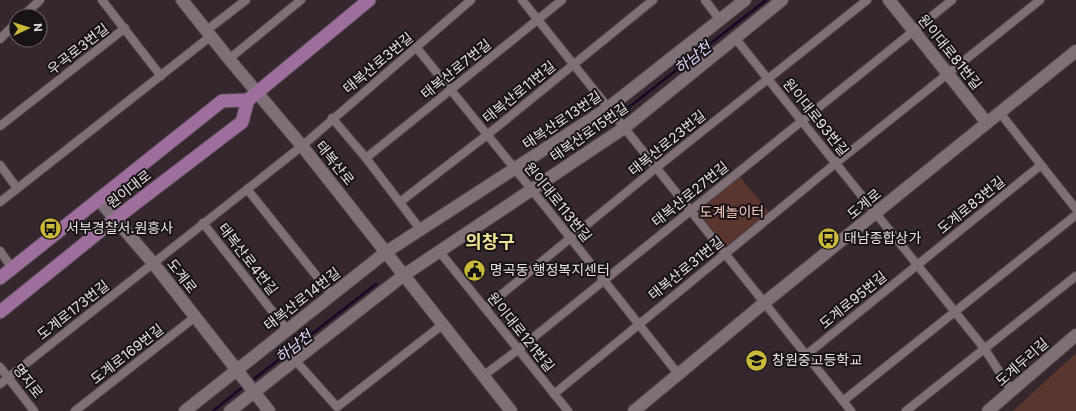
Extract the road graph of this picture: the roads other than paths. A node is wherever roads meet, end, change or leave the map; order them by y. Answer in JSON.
{"nodes":[{"id":1,"x":40,"y":0,"type":"edge"},
{"id":2,"x":102,"y":0,"type":"edge"},
{"id":3,"x":182,"y":0,"type":"edge"},
{"id":4,"x":246,"y":0,"type":"edge"},
{"id":5,"x":301,"y":0,"type":"edge"},
{"id":6,"x":369,"y":0,"type":"edge"},
{"id":7,"x":471,"y":0,"type":"edge"},
{"id":8,"x":522,"y":0,"type":"edge"},
{"id":9,"x":562,"y":0,"type":"edge"},
{"id":10,"x":653,"y":0,"type":"edge"},
{"id":11,"x":705,"y":0,"type":"edge"},
{"id":12,"x":745,"y":0,"type":"edge"},
{"id":13,"x":782,"y":0,"type":"edge"},
{"id":14,"x":867,"y":0,"type":"edge"},
{"id":15,"x":889,"y":0,"type":"edge"},
{"id":16,"x":952,"y":0,"type":"edge"},
{"id":17,"x":1040,"y":0,"type":"edge"},
{"id":18,"x":32,"y":8,"type":"edge"},
{"id":19,"x":538,"y":20,"type":"junction"},
{"id":20,"x":720,"y":20,"type":"junction"},
{"id":21,"x":124,"y":28,"type":"junction"},
{"id":22,"x":8,"y":31,"type":"edge"},
{"id":23,"x":913,"y":31,"type":"junction"},
{"id":24,"x":209,"y":33,"type":"junction"},
{"id":25,"x":735,"y":38,"type":"junction"},
{"id":26,"x":0,"y":39,"type":"edge"},
{"id":27,"x":416,"y":47,"type":"junction"},
{"id":28,"x":1076,"y":51,"type":"edge"},
{"id":29,"x":230,"y":59,"type":"junction"},
{"id":30,"x":574,"y":65,"type":"junction"},
{"id":31,"x":947,"y":73,"type":"junction"},
{"id":32,"x":161,"y":76,"type":"junction"},
{"id":33,"x":768,"y":79,"type":"junction"},
{"id":34,"x":451,"y":90,"type":"junction"},
{"id":35,"x":252,"y":96,"type":"junction"},
{"id":36,"x":608,"y":108,"type":"junction"},
{"id":37,"x":1000,"y":113,"type":"junction"},
{"id":38,"x":332,"y":118,"type":"junction"},
{"id":39,"x":802,"y":121,"type":"junction"},
{"id":40,"x":987,"y":123,"type":"junction"},
{"id":41,"x":0,"y":126,"type":"edge"},
{"id":42,"x":624,"y":128,"type":"junction"},
{"id":43,"x":487,"y":135,"type":"junction"},
{"id":44,"x":302,"y":146,"type":"junction"},
{"id":45,"x":366,"y":158,"type":"junction"},
{"id":46,"x":836,"y":163,"type":"junction"},
{"id":47,"x":0,"y":165,"type":"edge"},
{"id":48,"x":1041,"y":165,"type":"junction"},
{"id":49,"x":656,"y":168,"type":"junction"},
{"id":50,"x":514,"y":170,"type":"junction"},
{"id":51,"x":17,"y":188,"type":"junction"},
{"id":52,"x":247,"y":189,"type":"junction"},
{"id":53,"x":531,"y":190,"type":"junction"},
{"id":54,"x":98,"y":199,"type":"junction"},
{"id":55,"x":0,"y":202,"type":"edge"},
{"id":56,"x":400,"y":202,"type":"junction"},
{"id":57,"x":1076,"y":209,"type":"edge"},
{"id":58,"x":690,"y":211,"type":"junction"},
{"id":59,"x":876,"y":214,"type":"junction"},
{"id":60,"x":1076,"y":215,"type":"edge"},
{"id":61,"x":115,"y":219,"type":"junction"},
{"id":62,"x":203,"y":223,"type":"junction"},
{"id":63,"x":420,"y":229,"type":"junction"},
{"id":64,"x":570,"y":238,"type":"junction"},
{"id":65,"x":0,"y":251,"type":"edge"},
{"id":66,"x":439,"y":251,"type":"junction"},
{"id":67,"x":388,"y":253,"type":"junction"},
{"id":68,"x":724,"y":254,"type":"junction"},
{"id":69,"x":153,"y":263,"type":"junction"},
{"id":70,"x":917,"y":265,"type":"junction"},
{"id":71,"x":12,"y":268,"type":"junction"},
{"id":72,"x":403,"y":274,"type":"junction"},
{"id":73,"x":1076,"y":276,"type":"edge"},
{"id":74,"x":0,"y":278,"type":"edge"},
{"id":75,"x":604,"y":280,"type":"junction"},
{"id":76,"x":332,"y":294,"type":"junction"},
{"id":77,"x":764,"y":303,"type":"junction"},
{"id":78,"x":485,"y":308,"type":"junction"},
{"id":79,"x":955,"y":311,"type":"junction"},
{"id":80,"x":0,"y":312,"type":"edge"},
{"id":81,"x":195,"y":317,"type":"junction"},
{"id":82,"x":638,"y":324,"type":"junction"},
{"id":83,"x":442,"y":325,"type":"junction"},
{"id":84,"x":287,"y":330,"type":"junction"},
{"id":85,"x":1076,"y":335,"type":"edge"},
{"id":86,"x":984,"y":348,"type":"junction"},
{"id":87,"x":519,"y":349,"type":"junction"},
{"id":88,"x":806,"y":355,"type":"junction"},
{"id":89,"x":295,"y":360,"type":"junction"},
{"id":90,"x":0,"y":367,"type":"edge"},
{"id":91,"x":238,"y":372,"type":"junction"},
{"id":92,"x":678,"y":375,"type":"junction"},
{"id":93,"x":483,"y":376,"type":"junction"},
{"id":94,"x":8,"y":377,"type":"junction"},
{"id":95,"x":0,"y":384,"type":"edge"},
{"id":96,"x":252,"y":390,"type":"junction"},
{"id":97,"x":1011,"y":390,"type":"junction"},
{"id":98,"x":554,"y":394,"type":"junction"},
{"id":99,"x":843,"y":401,"type":"junction"},
{"id":100,"x":34,"y":411,"type":"edge"},
{"id":101,"x":75,"y":411,"type":"edge"},
{"id":102,"x":185,"y":411,"type":"edge"},
{"id":103,"x":230,"y":411,"type":"edge"},
{"id":104,"x":269,"y":411,"type":"edge"},
{"id":105,"x":511,"y":411,"type":"edge"},
{"id":106,"x":568,"y":411,"type":"edge"},
{"id":107,"x":634,"y":411,"type":"edge"},
{"id":108,"x":851,"y":411,"type":"edge"},
{"id":109,"x":906,"y":411,"type":"edge"},
{"id":110,"x":988,"y":411,"type":"edge"}],
"edges":[{"from":1,"to":18,"type":"street"},
{"from":2,"to":21,"type":"street"},
{"from":3,"to":24,"type":"street","name":"태복산로"},
{"from":4,"to":24,"type":"street"},
{"from":5,"to":29,"type":"street"},
{"from":6,"to":35,"type":"main road"},
{"from":7,"to":27,"type":"street","name":"태복산로3번길"},
{"from":8,"to":19,"type":"street"},
{"from":9,"to":19,"type":"street","name":"태복산로7번길"},
{"from":10,"to":30,"type":"street","name":"태복산로11번길"},
{"from":11,"to":20,"type":"street"},
{"from":12,"to":20,"type":"street","name":"태복산로13번길"},
{"from":13,"to":25,"type":"street","name":"태복산로15번길"},
{"from":14,"to":33,"type":"street","name":"태복산로23번길"},
{"from":15,"to":23,"type":"street","name":"원이대로81번길"},
{"from":16,"to":23,"type":"street","name":"태복산로27번길"},
{"from":17,"to":31,"type":"street","name":"태복산로31번길"},
{"from":19,"to":30,"type":"street"},
{"from":19,"to":34,"type":"street","name":"태복산로7번길"},
{"from":20,"to":36,"type":"street","name":"태복산로13번길"},
{"from":21,"to":32,"type":"street","name":"우곡로3번길"},
{"from":21,"to":41,"type":"street","name":"우곡로3번길"},
{"from":22,"to":26,"type":"street"},
{"from":23,"to":31,"type":"street","name":"원이대로81번길"},
{"from":23,"to":39,"type":"street","name":"태복산로27번길"},
{"from":24,"to":29,"type":"street","name":"태복산로"},
{"from":24,"to":32,"type":"street"},
{"from":25,"to":33,"type":"street","name":"원이대로93번길"},
{"from":25,"to":42,"type":"street","name":"태복산로15번길"},
{"from":27,"to":34,"type":"street","name":"원이대로113번길"},
{"from":27,"to":38,"type":"street","name":"태복산로3번길"},
{"from":28,"to":37,"type":"street","name":"도계로"},
{"from":29,"to":35,"type":"street","name":"태복산로"},
{"from":30,"to":36,"type":"street"},
{"from":30,"to":43,"type":"street","name":"태복산로11번길"},
{"from":31,"to":40,"type":"street","name":"원이대로81번길"},
{"from":31,"to":46,"type":"street","name":"태복산로31번길"},
{"from":32,"to":51,"type":"street"},
{"from":33,"to":39,"type":"street","name":"원이대로93번길"},
{"from":33,"to":49,"type":"street","name":"태복산로23번길"},
{"from":34,"to":43,"type":"street","name":"원이대로113번길"},
{"from":34,"to":45,"type":"street","name":"태복산로7번길"},
{"from":35,"to":44,"type":"street","name":"태복산로"},
{"from":35,"to":54,"type":"main road","name":"원이대로"},
{"from":35,"to":61,"type":"main road","name":"원이대로"},
{"from":36,"to":42,"type":"street"},
{"from":36,"to":50,"type":"street","name":"태복산로13번길"},
{"from":37,"to":40,"type":"street","name":"도계로"},
{"from":37,"to":48,"type":"street"},
{"from":38,"to":44,"type":"street","name":"태복산로3번길"},
{"from":38,"to":45,"type":"street"},
{"from":39,"to":46,"type":"street","name":"원이대로93번길"},
{"from":39,"to":58,"type":"street","name":"태복산로27번길"},
{"from":40,"to":59,"type":"street","name":"도계로"},
{"from":42,"to":49,"type":"street"},
{"from":42,"to":53,"type":"street","name":"태복산로15번길"},
{"from":43,"to":50,"type":"street","name":"원이대로113번길"},
{"from":43,"to":56,"type":"street","name":"태복산로11번길"},
{"from":44,"to":52,"type":"street","name":"태복산로4번길"},
{"from":44,"to":67,"type":"street","name":"태복산로"},
{"from":45,"to":56,"type":"street"},
{"from":46,"to":59,"type":"street","name":"원이대로93번길"},
{"from":46,"to":68,"type":"street","name":"태복산로31번길"},
{"from":47,"to":51,"type":"street"},
{"from":48,"to":57,"type":"street"},
{"from":48,"to":70,"type":"street","name":"도계로83번길"},
{"from":49,"to":58,"type":"street"},
{"from":49,"to":64,"type":"street","name":"태복산로23번길"},
{"from":50,"to":53,"type":"street","name":"원이대로113번길"},
{"from":50,"to":63,"type":"street","name":"태복산로13번길"},
{"from":51,"to":55,"type":"street"},
{"from":52,"to":62,"type":"street","name":"태복산로4번길"},
{"from":52,"to":76,"type":"street"},
{"from":53,"to":64,"type":"street","name":"원이대로113번길"},
{"from":53,"to":66,"type":"street","name":"태복산로15번길"},
{"from":54,"to":61,"type":"street","name":"도계로"},
{"from":54,"to":71,"type":"main road","name":"원이대로"},
{"from":56,"to":63,"type":"street"},
{"from":58,"to":68,"type":"street"},
{"from":58,"to":75,"type":"street","name":"태복산로27번길"},
{"from":59,"to":70,"type":"street"},
{"from":59,"to":77,"type":"street","name":"도계로"},
{"from":60,"to":79,"type":"street"},
{"from":61,"to":69,"type":"street","name":"도계로"},
{"from":61,"to":80,"type":"main road","name":"원이대로"},
{"from":62,"to":69,"type":"street","name":"태복산로4번길"},
{"from":62,"to":84,"type":"street","name":"태복산로4번길"},
{"from":63,"to":67,"type":"street","name":"태복산로13번길"},
{"from":64,"to":75,"type":"street","name":"원이대로113번길"},
{"from":64,"to":78,"type":"street","name":"태복산로23번길"},
{"from":65,"to":71,"type":"street"},
{"from":66,"to":72,"type":"street","name":"태복산로15번길"},
{"from":66,"to":78,"type":"street","name":"원이대로121번길"},
{"from":67,"to":72,"type":"street","name":"태복산로"},
{"from":67,"to":76,"type":"street","name":"태복산로14번길"},
{"from":68,"to":77,"type":"street"},
{"from":68,"to":82,"type":"street","name":"태복산로31번길"},
{"from":69,"to":81,"type":"street","name":"도계로"},
{"from":69,"to":94,"type":"street","name":"도계로173번길"},
{"from":70,"to":79,"type":"street"},
{"from":70,"to":88,"type":"street","name":"도계로95번길"},
{"from":71,"to":74,"type":"main road","name":"원이대로"},
{"from":72,"to":83,"type":"street"},
{"from":72,"to":89,"type":"street","name":"태복산로15번길"},
{"from":73,"to":86,"type":"street"},
{"from":75,"to":82,"type":"street","name":"원이대로113번길"},
{"from":75,"to":87,"type":"street","name":"태복산로27번길"},
{"from":76,"to":84,"type":"street","name":"태복산로14번길"},
{"from":77,"to":88,"type":"street"},
{"from":77,"to":92,"type":"street","name":"도계로"},
{"from":78,"to":87,"type":"street","name":"원이대로121번길"},
{"from":79,"to":86,"type":"street"},
{"from":79,"to":99,"type":"street"},
{"from":81,"to":91,"type":"street","name":"도계로"},
{"from":81,"to":101,"type":"street","name":"도계로169번길"},
{"from":82,"to":92,"type":"street","name":"원이대로113번길"},
{"from":82,"to":98,"type":"street","name":"태복산로31번길"},
{"from":83,"to":89,"type":"street"},
{"from":83,"to":93,"type":"street"},
{"from":84,"to":91,"type":"street","name":"태복산로14번길"},
{"from":85,"to":97,"type":"street","name":"도계두리길"},
{"from":86,"to":97,"type":"street"},
{"from":86,"to":109,"type":"street"},
{"from":87,"to":93,"type":"street","name":"태복산로27번길"},
{"from":87,"to":98,"type":"street","name":"원이대로121번길"},
{"from":88,"to":99,"type":"street"},
{"from":89,"to":96,"type":"street","name":"태복산로15번길"},
{"from":90,"to":94,"type":"street","name":"명지로"},
{"from":91,"to":96,"type":"street","name":"도계로"},
{"from":91,"to":102,"type":"street","name":"태복산로14번길"},
{"from":92,"to":107,"type":"street","name":"도계로"},
{"from":93,"to":105,"type":"street"},
{"from":94,"to":95,"type":"street","name":"도계로173번길"},
{"from":94,"to":100,"type":"street","name":"명지로"},
{"from":96,"to":103,"type":"street","name":"태복산로15번길"},
{"from":96,"to":104,"type":"street"},
{"from":97,"to":110,"type":"street","name":"도계두리길"},
{"from":98,"to":106,"type":"street","name":"원이대로121번길"},
{"from":99,"to":108,"type":"street"}]}
